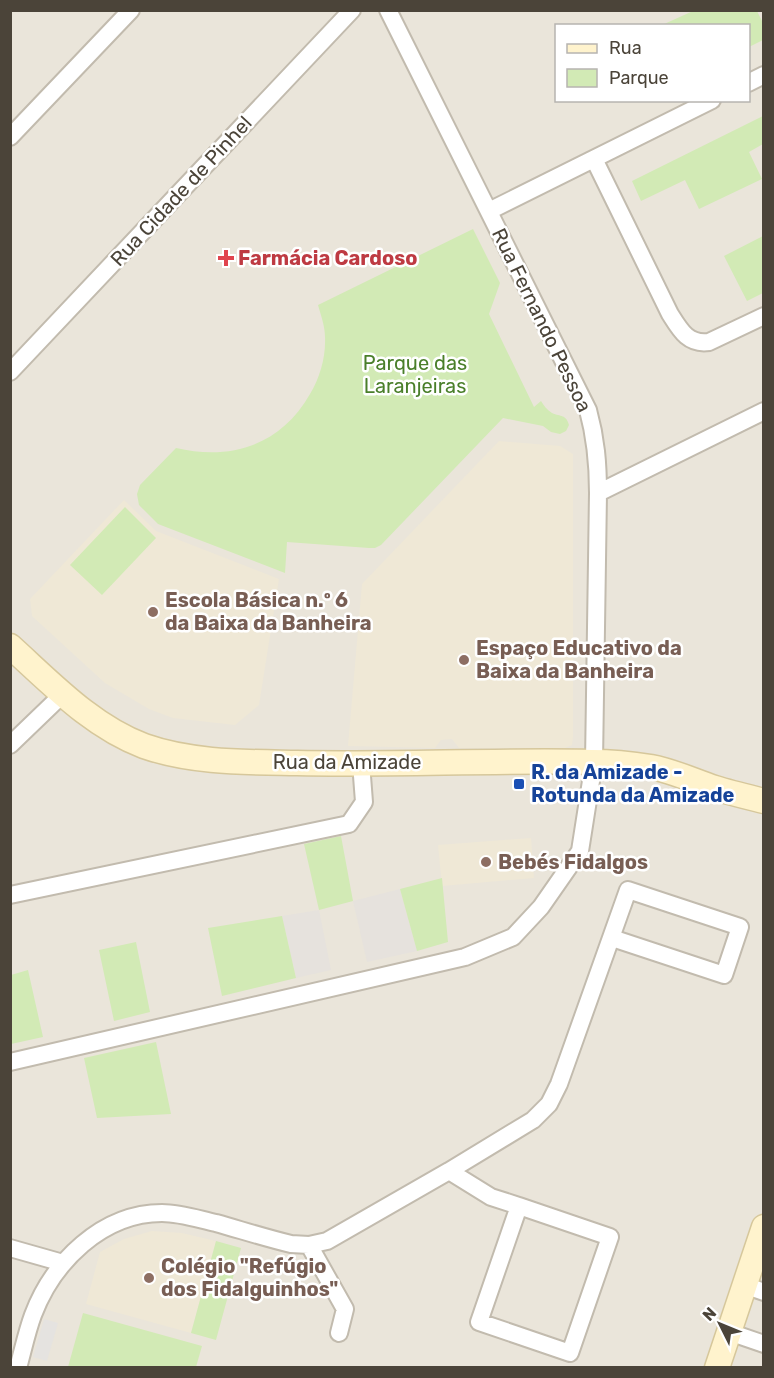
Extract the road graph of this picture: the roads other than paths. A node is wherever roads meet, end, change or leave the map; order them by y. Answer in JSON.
{"nodes":[{"id":1,"x":132,"y":10,"type":"edge"},
{"id":2,"x":352,"y":10,"type":"edge"},
{"id":3,"x":388,"y":10,"type":"edge"},
{"id":4,"x":764,"y":75,"type":"edge"},
{"id":5,"x":750,"y":82,"type":"edge"},
{"id":6,"x":708,"y":102,"type":"edge"},
{"id":7,"x":10,"y":137,"type":"edge"},
{"id":8,"x":594,"y":159,"type":"junction"},
{"id":9,"x":489,"y":212,"type":"junction"},
{"id":10,"x":764,"y":316,"type":"edge"},
{"id":11,"x":10,"y":372,"type":"edge"},
{"id":12,"x":764,"y":411,"type":"edge"},
{"id":13,"x":598,"y":493,"type":"junction"},
{"id":14,"x":10,"y":646,"type":"edge"},
{"id":15,"x":63,"y":694,"type":"junction"},
{"id":16,"x":10,"y":745,"type":"edge"},
{"id":17,"x":594,"y":762,"type":"junction"},
{"id":18,"x":361,"y":763,"type":"junction"},
{"id":19,"x":716,"y":788,"type":"junction"},
{"id":20,"x":764,"y":801,"type":"edge"},
{"id":21,"x":764,"y":817,"type":"edge"},
{"id":22,"x":10,"y":896,"type":"edge"},
{"id":23,"x":612,"y":938,"type":"junction"},
{"id":24,"x":10,"y":1062,"type":"edge"},
{"id":25,"x":449,"y":1171,"type":"junction"},
{"id":26,"x":519,"y":1206,"type":"junction"},
{"id":27,"x":764,"y":1227,"type":"edge"},
{"id":28,"x":309,"y":1245,"type":"junction"},
{"id":29,"x":10,"y":1248,"type":"edge"},
{"id":30,"x":63,"y":1263,"type":"junction"},
{"id":31,"x":754,"y":1289,"type":"edge"},
{"id":32,"x":729,"y":1332,"type":"junction"},
{"id":33,"x":339,"y":1333,"type":"dead end"},
{"id":34,"x":764,"y":1344,"type":"edge"},
{"id":35,"x":18,"y":1368,"type":"edge"},
{"id":36,"x":717,"y":1368,"type":"edge"}],
"edges":[{"from":1,"to":7,"type":"street"},
{"from":2,"to":11,"type":"street","name":"Rua Cidade de Pinhel"},
{"from":3,"to":9,"type":"street","name":"Rua Fernando Pessoa"},
{"from":4,"to":5,"type":"street"},
{"from":6,"to":8,"type":"street"},
{"from":8,"to":9,"type":"street"},
{"from":8,"to":10,"type":"street"},
{"from":9,"to":13,"type":"street","name":"Rua Fernando Pessoa"},
{"from":12,"to":13,"type":"street"},
{"from":13,"to":17,"type":"street","name":"Rua Fernando Pessoa"},
{"from":14,"to":15,"type":"street","name":"Rua da Amizade"},
{"from":15,"to":16,"type":"street"},
{"from":15,"to":18,"type":"street","name":"Rua da Amizade"},
{"from":17,"to":18,"type":"street","name":"Rua da Amizade"},
{"from":17,"to":19,"type":"street","name":"Rua da Amizade"},
{"from":17,"to":24,"type":"street","name":"Rua Fernando Pessoa"},
{"from":18,"to":22,"type":"street"},
{"from":19,"to":20,"type":"street","name":"Rua da Amizade"},
{"from":19,"to":21,"type":"street","name":"Rua da Amizade"},
{"from":23,"to":23,"type":"street"},
{"from":23,"to":25,"type":"street"},
{"from":25,"to":26,"type":"street"},
{"from":25,"to":28,"type":"street"},
{"from":26,"to":26,"type":"street"},
{"from":27,"to":31,"type":"street"},
{"from":28,"to":30,"type":"street"},
{"from":28,"to":33,"type":"street"},
{"from":29,"to":30,"type":"street"},
{"from":30,"to":35,"type":"street"},
{"from":31,"to":32,"type":"street"},
{"from":32,"to":34,"type":"street"},
{"from":32,"to":36,"type":"street"}]}
